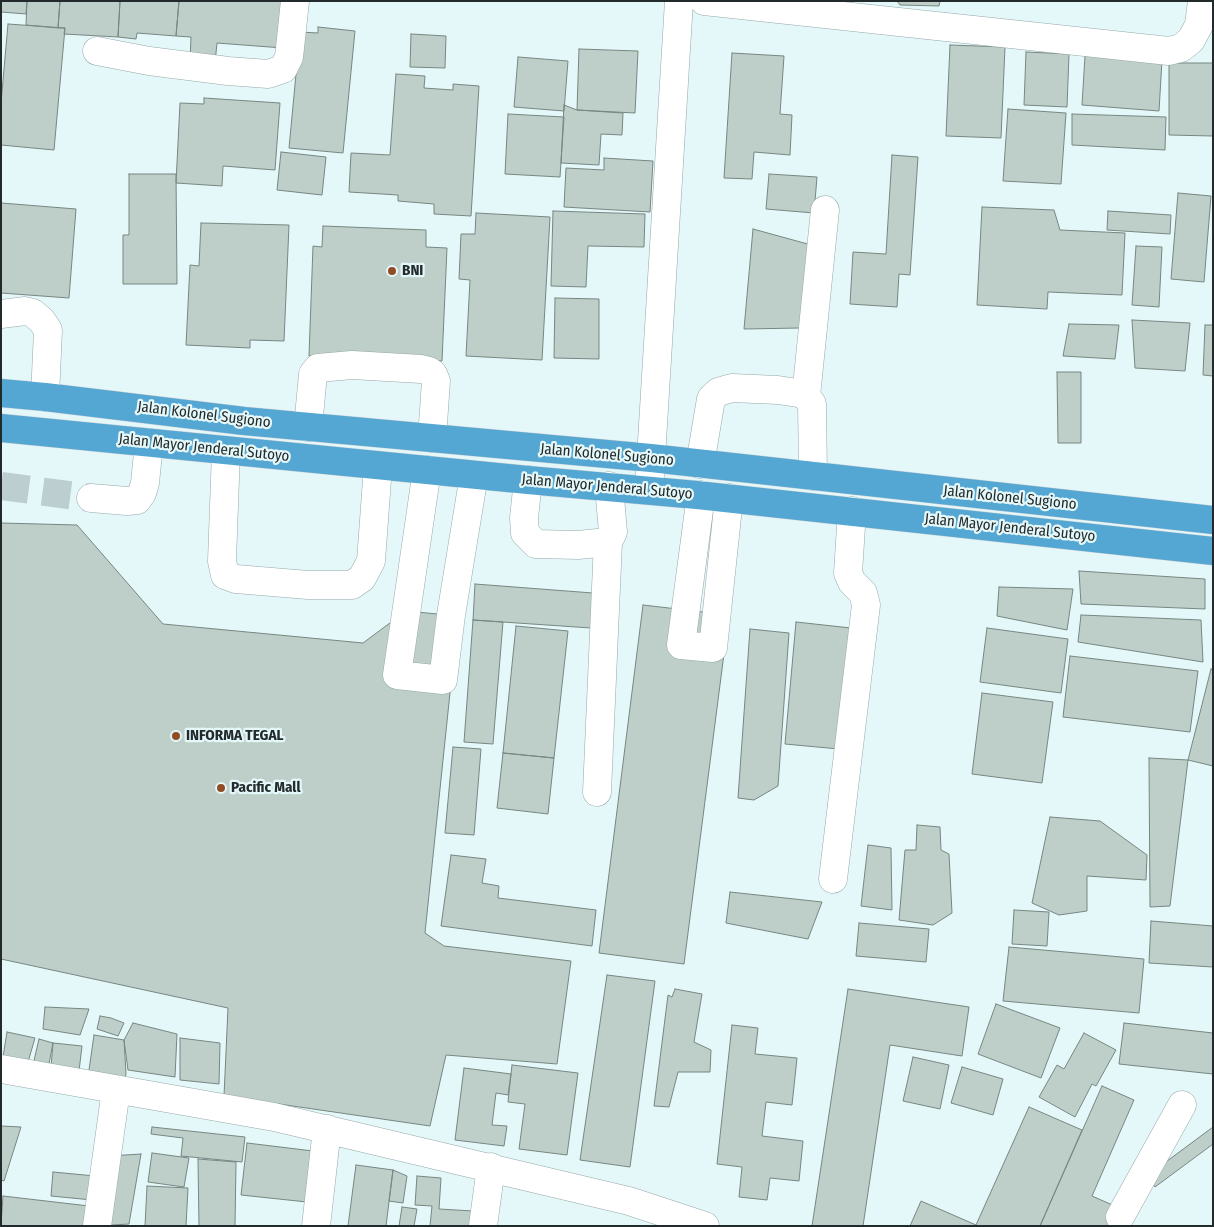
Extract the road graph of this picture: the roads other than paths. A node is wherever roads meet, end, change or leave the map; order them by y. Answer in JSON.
{"nodes":[{"id":1,"x":295,"y":1,"type":"edge"},
{"id":2,"x":679,"y":1,"type":"edge"},
{"id":3,"x":704,"y":1,"type":"edge"},
{"id":4,"x":1202,"y":1,"type":"edge"},
{"id":5,"x":97,"y":51,"type":"dead end"},
{"id":6,"x":825,"y":210,"type":"dead end"},
{"id":7,"x":1,"y":314,"type":"edge"},
{"id":8,"x":1,"y":393,"type":"edge"},
{"id":9,"x":45,"y":396,"type":"junction"},
{"id":10,"x":806,"y":396,"type":"junction"},
{"id":11,"x":308,"y":427,"type":"junction"},
{"id":12,"x":1,"y":428,"type":"edge"},
{"id":13,"x":432,"y":438,"type":"junction"},
{"id":14,"x":149,"y":443,"type":"junction"},
{"id":15,"x":226,"y":451,"type":"junction"},
{"id":16,"x":651,"y":458,"type":"junction"},
{"id":17,"x":700,"y":464,"type":"junction"},
{"id":18,"x":378,"y":466,"type":"junction"},
{"id":19,"x":427,"y":470,"type":"junction"},
{"id":20,"x":474,"y":475,"type":"junction"},
{"id":21,"x":813,"y":476,"type":"junction"},
{"id":22,"x":528,"y":480,"type":"junction"},
{"id":23,"x":609,"y":486,"type":"junction"},
{"id":24,"x":649,"y":490,"type":"junction"},
{"id":25,"x":701,"y":495,"type":"junction"},
{"id":26,"x":91,"y":498,"type":"tunnel mouth"},
{"id":27,"x":729,"y":498,"type":"junction"},
{"id":28,"x":852,"y":511,"type":"junction"},
{"id":29,"x":1213,"y":520,"type":"edge"},
{"id":30,"x":608,"y":542,"type":"junction"},
{"id":31,"x":1213,"y":551,"type":"edge"},
{"id":32,"x":597,"y":792,"type":"dead end"},
{"id":33,"x":833,"y":880,"type":"dead end"},
{"id":34,"x":1,"y":1069,"type":"edge"},
{"id":35,"x":116,"y":1090,"type":"junction"},
{"id":36,"x":1182,"y":1106,"type":"dead end"},
{"id":37,"x":327,"y":1129,"type":"junction"},
{"id":38,"x":491,"y":1167,"type":"junction"},
{"id":39,"x":1120,"y":1217,"type":"dead end"},
{"id":40,"x":97,"y":1226,"type":"edge"},
{"id":41,"x":316,"y":1226,"type":"edge"},
{"id":42,"x":483,"y":1226,"type":"edge"},
{"id":43,"x":705,"y":1226,"type":"edge"}],
"edges":[{"from":1,"to":5,"type":"street"},
{"from":2,"to":16,"type":"street"},
{"from":3,"to":4,"type":"street"},
{"from":6,"to":10,"type":"street"},
{"from":7,"to":9,"type":"street"},
{"from":8,"to":9,"type":"highway","name":"Jalan Kolonel Sugiono"},
{"from":9,"to":11,"type":"highway","name":"Jalan Kolonel Sugiono"},
{"from":10,"to":17,"type":"street"},
{"from":10,"to":21,"type":"street"},
{"from":11,"to":13,"type":"highway","name":"Jalan Kolonel Sugiono"},
{"from":11,"to":13,"type":"street"},
{"from":12,"to":14,"type":"highway","name":"Jalan Mayor Jenderal Sutoyo"},
{"from":13,"to":16,"type":"highway","name":"Jalan Kolonel Sugiono"},
{"from":14,"to":15,"type":"highway","name":"Jalan Mayor Jenderal Sutoyo"},
{"from":14,"to":26,"type":"street"},
{"from":15,"to":18,"type":"highway","name":"Jalan Mayor Jenderal Sutoyo"},
{"from":15,"to":18,"type":"street"},
{"from":16,"to":17,"type":"highway","name":"Jalan Kolonel Sugiono"},
{"from":16,"to":24,"type":"street"},
{"from":17,"to":21,"type":"highway","name":"Jalan Kolonel Sugiono"},
{"from":18,"to":19,"type":"highway","name":"Jalan Mayor Jenderal Sutoyo"},
{"from":19,"to":20,"type":"highway","name":"Jalan Mayor Jenderal Sutoyo"},
{"from":19,"to":20,"type":"street"},
{"from":20,"to":22,"type":"highway","name":"Jalan Mayor Jenderal Sutoyo"},
{"from":21,"to":29,"type":"highway","name":"Jalan Kolonel Sugiono"},
{"from":22,"to":23,"type":"highway","name":"Jalan Mayor Jenderal Sutoyo"},
{"from":22,"to":30,"type":"street"},
{"from":23,"to":24,"type":"highway","name":"Jalan Mayor Jenderal Sutoyo"},
{"from":23,"to":30,"type":"street"},
{"from":24,"to":25,"type":"highway","name":"Jalan Mayor Jenderal Sutoyo"},
{"from":25,"to":27,"type":"highway","name":"Jalan Mayor Jenderal Sutoyo"},
{"from":25,"to":27,"type":"street"},
{"from":27,"to":28,"type":"highway","name":"Jalan Mayor Jenderal Sutoyo"},
{"from":28,"to":31,"type":"highway","name":"Jalan Mayor Jenderal Sutoyo"},
{"from":28,"to":33,"type":"street"},
{"from":30,"to":32,"type":"street"},
{"from":34,"to":35,"type":"street"},
{"from":35,"to":37,"type":"street"},
{"from":35,"to":40,"type":"street"},
{"from":36,"to":39,"type":"street"},
{"from":37,"to":38,"type":"street"},
{"from":37,"to":41,"type":"street"},
{"from":38,"to":42,"type":"street"},
{"from":38,"to":43,"type":"street"}]}
